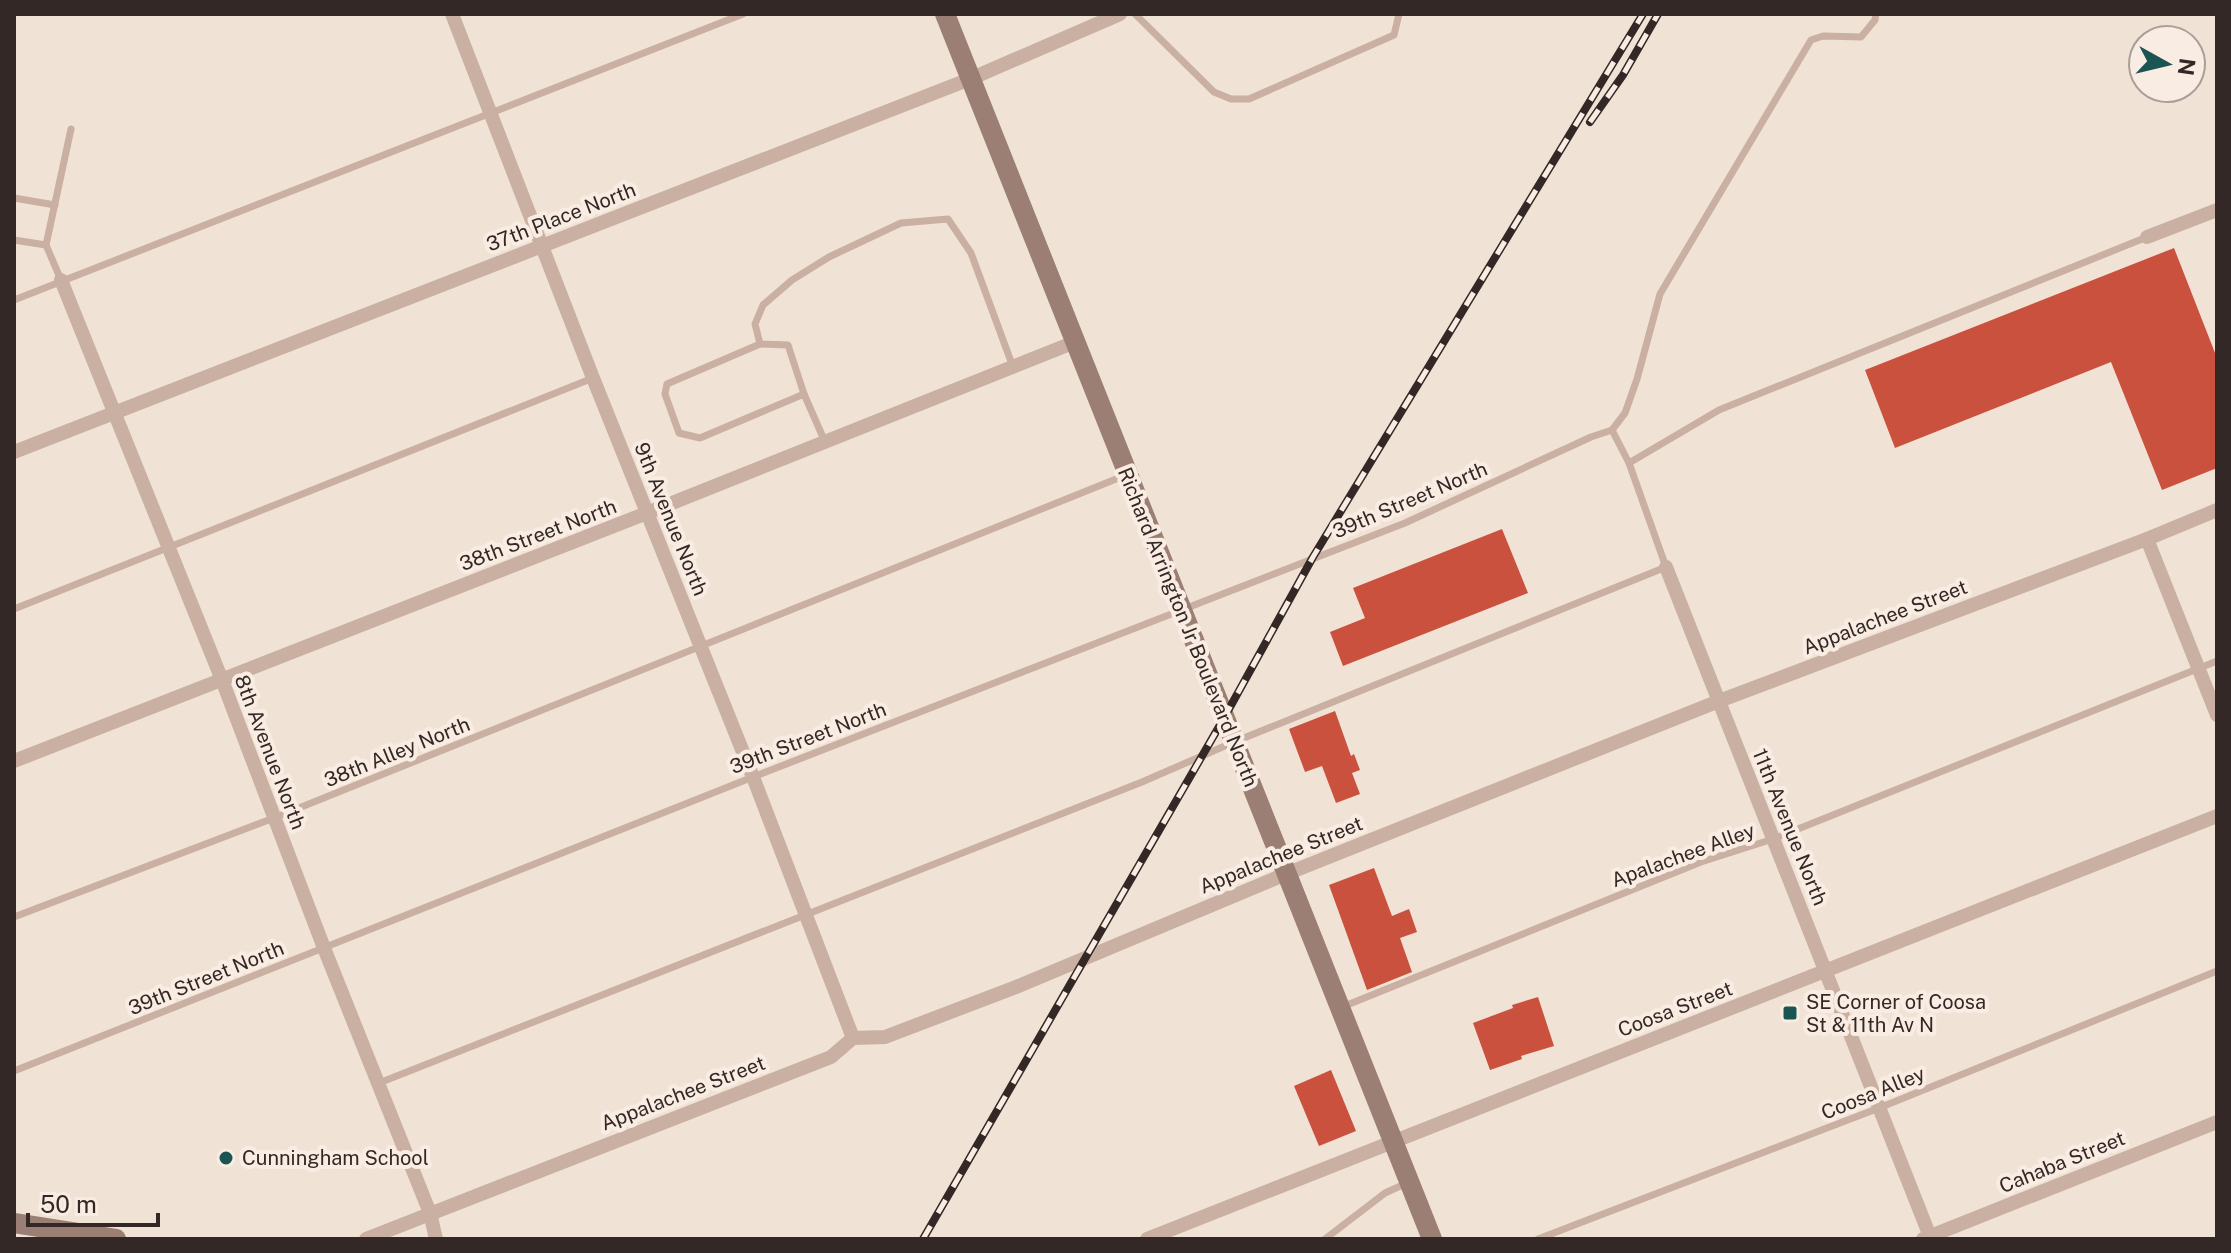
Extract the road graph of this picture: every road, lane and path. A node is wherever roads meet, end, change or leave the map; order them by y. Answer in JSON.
{"nodes":[{"id":1,"x":452,"y":14,"type":"edge"},
{"id":2,"x":743,"y":14,"type":"edge"},
{"id":3,"x":945,"y":14,"type":"edge"},
{"id":4,"x":1120,"y":14,"type":"edge"},
{"id":5,"x":1135,"y":14,"type":"edge"},
{"id":6,"x":1399,"y":14,"type":"edge"},
{"id":7,"x":1876,"y":14,"type":"edge"},
{"id":8,"x":970,"y":79,"type":"junction"},
{"id":9,"x":491,"y":114,"type":"junction"},
{"id":10,"x":71,"y":129,"type":"dead end"},
{"id":11,"x":14,"y":198,"type":"edge"},
{"id":12,"x":55,"y":205,"type":"junction"},
{"id":13,"x":2217,"y":210,"type":"edge"},
{"id":14,"x":2147,"y":237,"type":"joint"},
{"id":15,"x":14,"y":240,"type":"edge"},
{"id":16,"x":46,"y":245,"type":"junction"},
{"id":17,"x":542,"y":246,"type":"junction"},
{"id":18,"x":61,"y":280,"type":"junction"},
{"id":19,"x":14,"y":300,"type":"edge"},
{"id":20,"x":1075,"y":342,"type":"junction"},
{"id":21,"x":760,"y":344,"type":"junction"},
{"id":22,"x":1013,"y":367,"type":"junction"},
{"id":23,"x":593,"y":378,"type":"junction"},
{"id":24,"x":804,"y":394,"type":"junction"},
{"id":25,"x":115,"y":414,"type":"junction"},
{"id":26,"x":1612,"y":430,"type":"junction"},
{"id":27,"x":825,"y":442,"type":"junction"},
{"id":28,"x":14,"y":452,"type":"edge"},
{"id":29,"x":1629,"y":463,"type":"junction"},
{"id":30,"x":1128,"y":474,"type":"junction"},
{"id":31,"x":2217,"y":510,"type":"edge"},
{"id":32,"x":647,"y":513,"type":"junction"},
{"id":33,"x":2147,"y":539,"type":"junction"},
{"id":34,"x":168,"y":547,"type":"junction"},
{"id":35,"x":1666,"y":567,"type":"junction"},
{"id":36,"x":14,"y":609,"type":"edge"},
{"id":37,"x":1182,"y":610,"type":"junction"},
{"id":38,"x":700,"y":646,"type":"junction"},
{"id":39,"x":2217,"y":661,"type":"edge"},
{"id":40,"x":2198,"y":668,"type":"junction"},
{"id":41,"x":222,"y":680,"type":"junction"},
{"id":42,"x":1719,"y":701,"type":"junction"},
{"id":43,"x":2217,"y":715,"type":"edge"},
{"id":44,"x":1234,"y":742,"type":"junction"},
{"id":45,"x":14,"y":761,"type":"edge"},
{"id":46,"x":753,"y":777,"type":"junction"},
{"id":47,"x":2217,"y":816,"type":"edge"},
{"id":48,"x":274,"y":818,"type":"junction"},
{"id":49,"x":1773,"y":839,"type":"junction"},
{"id":50,"x":1286,"y":874,"type":"junction"},
{"id":51,"x":805,"y":913,"type":"junction"},
{"id":52,"x":14,"y":917,"type":"edge"},
{"id":53,"x":324,"y":948,"type":"junction"},
{"id":54,"x":1825,"y":971,"type":"junction"},
{"id":55,"x":2217,"y":971,"type":"edge"},
{"id":56,"x":1340,"y":1008,"type":"junction"},
{"id":57,"x":853,"y":1038,"type":"junction"},
{"id":58,"x":14,"y":1071,"type":"edge"},
{"id":59,"x":379,"y":1083,"type":"junction"},
{"id":60,"x":1879,"y":1108,"type":"junction"},
{"id":61,"x":2217,"y":1122,"type":"edge"},
{"id":62,"x":1393,"y":1141,"type":"junction"},
{"id":63,"x":1409,"y":1182,"type":"junction"},
{"id":64,"x":430,"y":1213,"type":"junction"},
{"id":65,"x":14,"y":1223,"type":"edge"},
{"id":66,"x":1928,"y":1238,"type":"edge"},
{"id":67,"x":116,"y":1239,"type":"edge"},
{"id":68,"x":366,"y":1239,"type":"edge"},
{"id":69,"x":436,"y":1239,"type":"edge"},
{"id":70,"x":1147,"y":1239,"type":"edge"},
{"id":71,"x":1325,"y":1239,"type":"edge"},
{"id":72,"x":1432,"y":1239,"type":"edge"},
{"id":73,"x":1538,"y":1239,"type":"edge"}],
"edges":[{"from":1,"to":9,"type":"street","name":"9th Avenue North"},
{"from":2,"to":9,"type":"lane"},
{"from":3,"to":8,"type":"street","name":"Richard Arrington Jr Boulevard North"},
{"from":4,"to":8,"type":"street","name":"37th Place North"},
{"from":5,"to":6,"type":"lane"},
{"from":7,"to":26,"type":"lane"},
{"from":8,"to":17,"type":"street","name":"37th Place North"},
{"from":8,"to":20,"type":"street","name":"Richard Arrington Jr Boulevard North"},
{"from":9,"to":17,"type":"street","name":"9th Avenue North"},
{"from":9,"to":18,"type":"lane"},
{"from":10,"to":12,"type":"lane"},
{"from":11,"to":12,"type":"lane"},
{"from":12,"to":16,"type":"lane"},
{"from":13,"to":14,"type":"street"},
{"from":14,"to":29,"type":"lane"},
{"from":15,"to":16,"type":"lane"},
{"from":16,"to":18,"type":"lane"},
{"from":17,"to":23,"type":"street","name":"9th Avenue North"},
{"from":17,"to":25,"type":"street","name":"37th Place North"},
{"from":18,"to":19,"type":"lane"},
{"from":18,"to":25,"type":"street","name":"8th Avenue North"},
{"from":20,"to":22,"type":"street","name":"38th Street North"},
{"from":20,"to":30,"type":"street","name":"Richard Arrington Jr Boulevard North"},
{"from":21,"to":22,"type":"lane"},
{"from":21,"to":24,"type":"lane"},
{"from":21,"to":24,"type":"lane"},
{"from":22,"to":27,"type":"street","name":"38th Street North"},
{"from":23,"to":32,"type":"street","name":"9th Avenue North"},
{"from":23,"to":34,"type":"lane"},
{"from":24,"to":27,"type":"lane"},
{"from":25,"to":28,"type":"street","name":"37th Place North"},
{"from":25,"to":34,"type":"street","name":"8th Avenue North"},
{"from":26,"to":29,"type":"lane","name":"11th Avenue North"},
{"from":26,"to":37,"type":"lane","name":"39th Street North"},
{"from":27,"to":32,"type":"street","name":"38th Street North"},
{"from":29,"to":35,"type":"lane","name":"11th Avenue North"},
{"from":30,"to":37,"type":"street","name":"Richard Arrington Jr Boulevard North"},
{"from":30,"to":38,"type":"lane","name":"38th Alley North"},
{"from":31,"to":33,"type":"street","name":"Appalachee Street"},
{"from":32,"to":38,"type":"street","name":"9th Avenue North"},
{"from":32,"to":41,"type":"street","name":"38th Street North"},
{"from":33,"to":40,"type":"street"},
{"from":33,"to":42,"type":"street","name":"Appalachee Street"},
{"from":34,"to":36,"type":"lane"},
{"from":34,"to":41,"type":"street","name":"8th Avenue North"},
{"from":35,"to":42,"type":"street","name":"11th Avenue North"},
{"from":35,"to":44,"type":"lane"},
{"from":37,"to":44,"type":"street","name":"Richard Arrington Jr Boulevard North"},
{"from":37,"to":46,"type":"lane","name":"39th Street North"},
{"from":38,"to":46,"type":"street","name":"9th Avenue North"},
{"from":38,"to":48,"type":"lane","name":"38th Alley North"},
{"from":39,"to":40,"type":"lane","name":"Apalachee Alley"},
{"from":40,"to":43,"type":"street"},
{"from":40,"to":49,"type":"lane","name":"Apalachee Alley"},
{"from":41,"to":45,"type":"street","name":"38th Street North"},
{"from":41,"to":48,"type":"street","name":"8th Avenue North"},
{"from":42,"to":49,"type":"street","name":"11th Avenue North"},
{"from":42,"to":50,"type":"street","name":"Appalachee Street"},
{"from":44,"to":50,"type":"street","name":"Richard Arrington Jr Boulevard North"},
{"from":44,"to":51,"type":"lane"},
{"from":46,"to":51,"type":"street","name":"9th Avenue North"},
{"from":46,"to":53,"type":"lane","name":"39th Street North"},
{"from":47,"to":54,"type":"street","name":"Coosa Street"},
{"from":48,"to":52,"type":"lane","name":"38th Alley North"},
{"from":48,"to":53,"type":"street","name":"8th Avenue North"},
{"from":49,"to":54,"type":"street","name":"11th Avenue North"},
{"from":49,"to":56,"type":"lane","name":"Apalachee Alley"},
{"from":50,"to":56,"type":"street","name":"Richard Arrington Jr Boulevard North"},
{"from":50,"to":57,"type":"street","name":"Appalachee Street"},
{"from":51,"to":57,"type":"street","name":"9th Avenue North"},
{"from":51,"to":59,"type":"lane"},
{"from":53,"to":58,"type":"lane","name":"39th Street North"},
{"from":53,"to":59,"type":"street","name":"8th Avenue North"},
{"from":54,"to":60,"type":"street","name":"11th Avenue North"},
{"from":54,"to":62,"type":"street","name":"Coosa Street"},
{"from":55,"to":60,"type":"lane","name":"Coosa Alley"},
{"from":56,"to":62,"type":"street","name":"Richard Arrington Jr Boulevard North"},
{"from":57,"to":64,"type":"street","name":"Appalachee Street"},
{"from":59,"to":64,"type":"street","name":"8th Avenue North"},
{"from":60,"to":66,"type":"street","name":"11th Avenue North"},
{"from":60,"to":73,"type":"lane","name":"Coosa Alley"},
{"from":61,"to":66,"type":"street","name":"Cahaba Street"},
{"from":62,"to":63,"type":"street","name":"Richard Arrington Jr Boulevard North"},
{"from":62,"to":70,"type":"street","name":"Coosa Street"},
{"from":63,"to":71,"type":"lane"},
{"from":63,"to":72,"type":"street","name":"Richard Arrington Jr Boulevard North"},
{"from":64,"to":68,"type":"street","name":"Appalachee Street"},
{"from":64,"to":69,"type":"street","name":"8th Avenue North"},
{"from":65,"to":67,"type":"street"}]}
